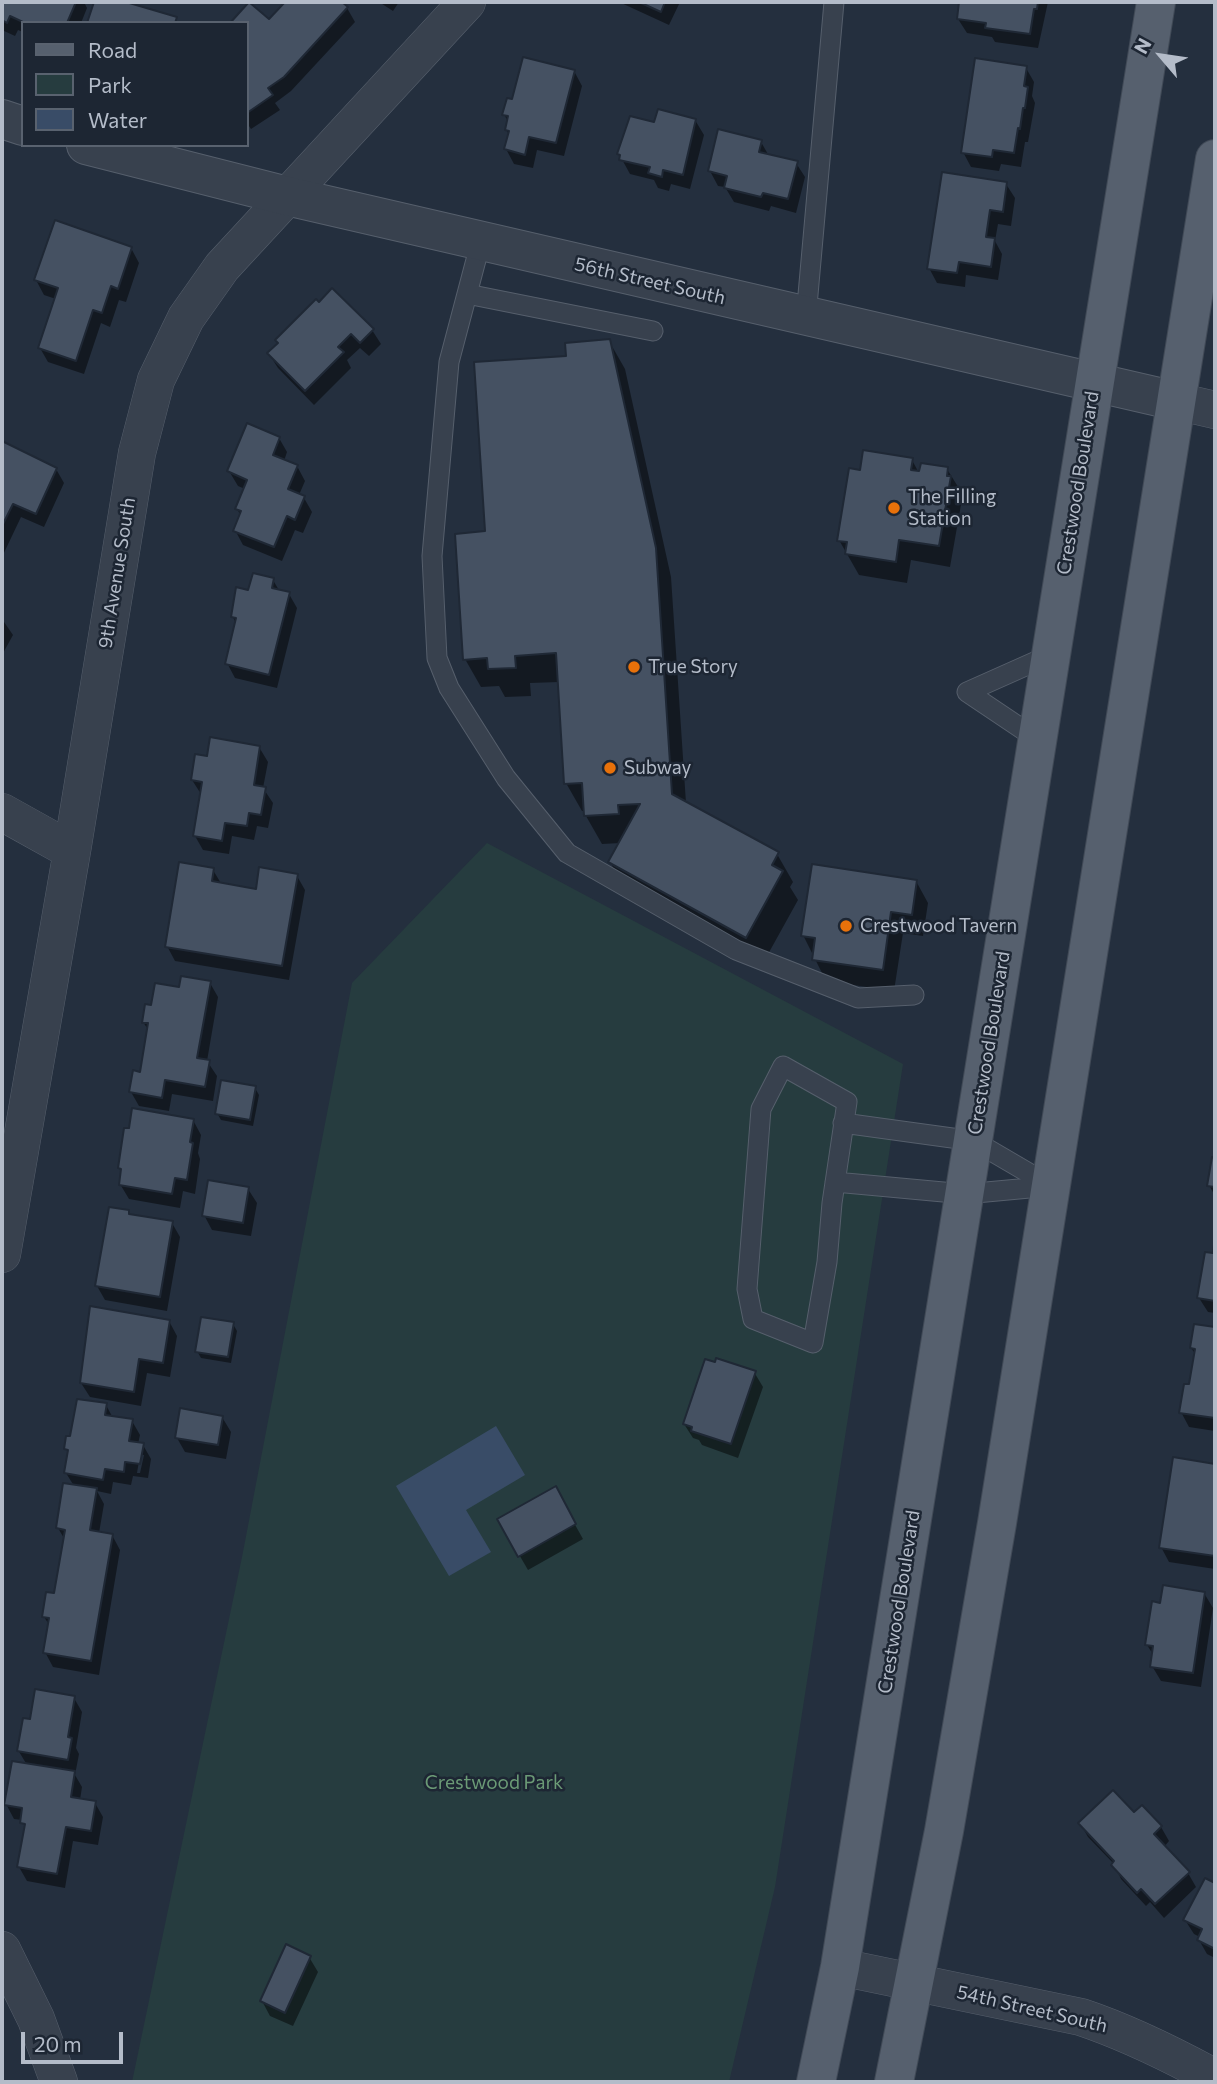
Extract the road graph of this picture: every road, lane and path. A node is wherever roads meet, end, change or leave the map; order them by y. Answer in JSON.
{"nodes":[{"id":1,"x":467,"y":2,"type":"edge"},
{"id":2,"x":834,"y":2,"type":"edge"},
{"id":3,"x":1156,"y":2,"type":"edge"},
{"id":4,"x":2,"y":119,"type":"edge"},
{"id":5,"x":21,"y":125,"type":"edge"},
{"id":6,"x":94,"y":147,"type":"edge"},
{"id":7,"x":1215,"y":159,"type":"edge"},
{"id":8,"x":287,"y":196,"type":"junction"},
{"id":9,"x":481,"y":241,"type":"junction"},
{"id":10,"x":467,"y":294,"type":"junction"},
{"id":11,"x":806,"y":317,"type":"junction"},
{"id":12,"x":653,"y":331,"type":"dead end"},
{"id":13,"x":1094,"y":382,"type":"junction"},
{"id":14,"x":1176,"y":401,"type":"junction"},
{"id":15,"x":1215,"y":410,"type":"edge"},
{"id":16,"x":1050,"y":655,"type":"junction"},
{"id":17,"x":1037,"y":739,"type":"junction"},
{"id":18,"x":2,"y":812,"type":"edge"},
{"id":19,"x":72,"y":851,"type":"junction"},
{"id":20,"x":914,"y":996,"type":"dead end"},
{"id":21,"x":844,"y":1123,"type":"junction"},
{"id":22,"x":974,"y":1141,"type":"junction"},
{"id":23,"x":835,"y":1182,"type":"junction"},
{"id":24,"x":1051,"y":1186,"type":"junction"},
{"id":25,"x":965,"y":1194,"type":"junction"},
{"id":26,"x":2,"y":1254,"type":"edge"},
{"id":27,"x":2,"y":1950,"type":"edge"},
{"id":28,"x":840,"y":1967,"type":"junction"},
{"id":29,"x":915,"y":1983,"type":"junction"},
{"id":30,"x":1215,"y":2078,"type":"edge"},
{"id":31,"x":59,"y":2082,"type":"edge"},
{"id":32,"x":816,"y":2082,"type":"edge"},
{"id":33,"x":894,"y":2082,"type":"edge"}],
"edges":[{"from":1,"to":8,"type":"street","name":"9th Avenue South"},
{"from":2,"to":11,"type":"lane"},
{"from":3,"to":13,"type":"main road","name":"Crestwood Boulevard"},
{"from":4,"to":5,"type":"street"},
{"from":6,"to":8,"type":"street","name":"56th Street South"},
{"from":7,"to":14,"type":"main road"},
{"from":8,"to":9,"type":"street","name":"56th Street South"},
{"from":8,"to":19,"type":"street","name":"9th Avenue South"},
{"from":9,"to":10,"type":"lane"},
{"from":9,"to":11,"type":"street","name":"56th Street South"},
{"from":10,"to":12,"type":"lane"},
{"from":10,"to":20,"type":"lane"},
{"from":11,"to":13,"type":"street","name":"56th Street South"},
{"from":13,"to":14,"type":"street","name":"56th Street South"},
{"from":13,"to":16,"type":"main road","name":"Crestwood Boulevard"},
{"from":14,"to":15,"type":"street","name":"56th Street South"},
{"from":14,"to":24,"type":"main road"},
{"from":16,"to":17,"type":"main road","name":"Crestwood Boulevard"},
{"from":16,"to":17,"type":"lane"},
{"from":17,"to":22,"type":"main road","name":"Crestwood Boulevard"},
{"from":18,"to":19,"type":"street"},
{"from":19,"to":26,"type":"street","name":"9th Avenue South"},
{"from":21,"to":22,"type":"lane"},
{"from":21,"to":23,"type":"lane"},
{"from":21,"to":23,"type":"lane"},
{"from":22,"to":24,"type":"lane"},
{"from":22,"to":25,"type":"main road","name":"Crestwood Boulevard"},
{"from":23,"to":25,"type":"lane"},
{"from":24,"to":25,"type":"lane"},
{"from":24,"to":29,"type":"main road"},
{"from":25,"to":28,"type":"main road","name":"Crestwood Boulevard"},
{"from":27,"to":31,"type":"street"},
{"from":28,"to":29,"type":"street","name":"54th Street South"},
{"from":28,"to":32,"type":"main road","name":"Crestwood Boulevard"},
{"from":29,"to":30,"type":"street","name":"54th Street South"},
{"from":29,"to":33,"type":"main road"}]}
